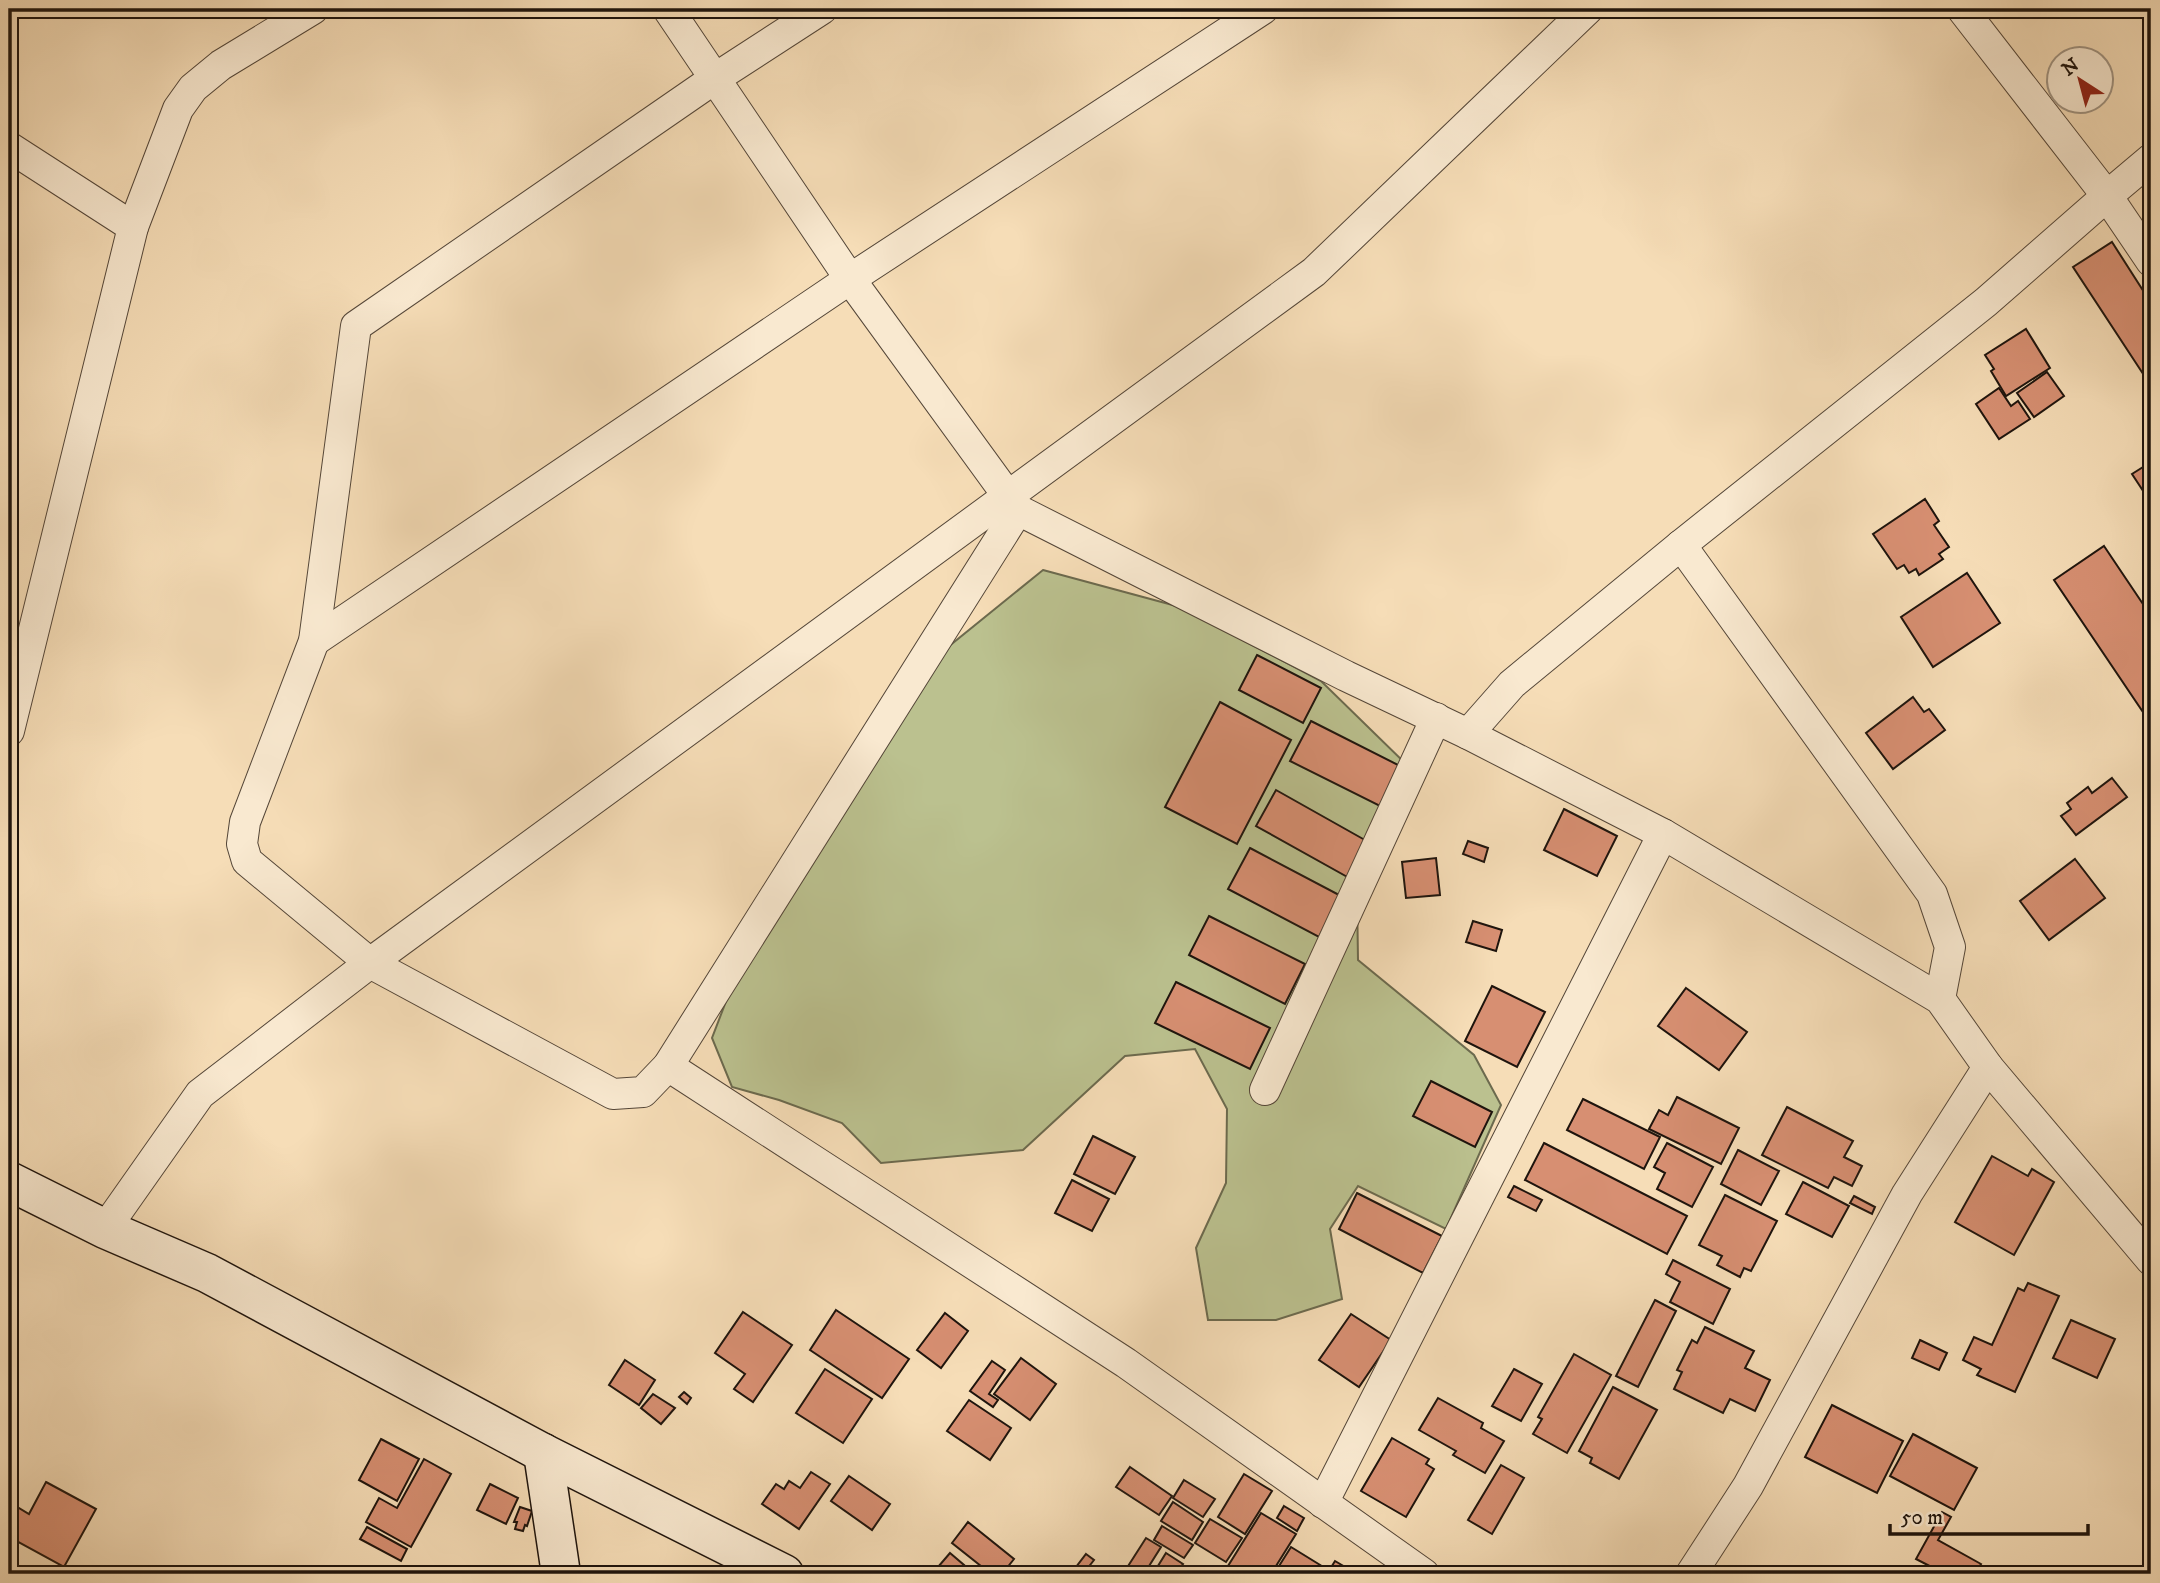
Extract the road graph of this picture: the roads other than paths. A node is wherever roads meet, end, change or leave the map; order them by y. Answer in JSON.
{"nodes":[{"id":1,"x":313,"y":9,"type":"edge"},
{"id":2,"x":668,"y":9,"type":"edge"},
{"id":3,"x":822,"y":9,"type":"edge"},
{"id":4,"x":1263,"y":9,"type":"edge"},
{"id":5,"x":1588,"y":9,"type":"edge"},
{"id":6,"x":1962,"y":9,"type":"edge"},
{"id":7,"x":714,"y":79,"type":"junction"},
{"id":8,"x":9,"y":147,"type":"edge"},
{"id":9,"x":2151,"y":159,"type":"edge"},
{"id":10,"x":2107,"y":196,"type":"junction"},
{"id":11,"x":133,"y":227,"type":"junction"},
{"id":12,"x":2151,"y":261,"type":"edge"},
{"id":13,"x":850,"y":279,"type":"junction"},
{"id":14,"x":1012,"y":503,"type":"junction"},
{"id":15,"x":1681,"y":545,"type":"junction"},
{"id":16,"x":314,"y":641,"type":"junction"},
{"id":17,"x":1436,"y":718,"type":"junction"},
{"id":18,"x":9,"y":730,"type":"edge"},
{"id":19,"x":1468,"y":734,"type":"junction"},
{"id":20,"x":1663,"y":834,"type":"junction"},
{"id":21,"x":370,"y":963,"type":"junction"},
{"id":22,"x":1940,"y":999,"type":"junction"},
{"id":23,"x":668,"y":1066,"type":"junction"},
{"id":24,"x":1988,"y":1067,"type":"junction"},
{"id":25,"x":1265,"y":1090,"type":"dead end"},
{"id":26,"x":9,"y":1181,"type":"edge"},
{"id":27,"x":105,"y":1229,"type":"junction"},
{"id":28,"x":2151,"y":1260,"type":"edge"},
{"id":29,"x":543,"y":1453,"type":"junction"},
{"id":30,"x":1323,"y":1503,"type":"junction"},
{"id":31,"x":561,"y":1574,"type":"edge"},
{"id":32,"x":784,"y":1574,"type":"edge"},
{"id":33,"x":1424,"y":1574,"type":"edge"},
{"id":34,"x":1690,"y":1574,"type":"edge"}],
"edges":[{"from":1,"to":11,"type":"street"},
{"from":2,"to":7,"type":"street"},
{"from":3,"to":7,"type":"street"},
{"from":4,"to":13,"type":"street"},
{"from":5,"to":14,"type":"street"},
{"from":6,"to":10,"type":"street"},
{"from":7,"to":13,"type":"street"},
{"from":7,"to":16,"type":"street"},
{"from":8,"to":11,"type":"street"},
{"from":9,"to":10,"type":"street"},
{"from":10,"to":12,"type":"street"},
{"from":10,"to":15,"type":"street"},
{"from":11,"to":18,"type":"street"},
{"from":13,"to":14,"type":"street"},
{"from":13,"to":16,"type":"street"},
{"from":14,"to":17,"type":"street"},
{"from":14,"to":21,"type":"street"},
{"from":14,"to":23,"type":"street"},
{"from":15,"to":19,"type":"street"},
{"from":15,"to":22,"type":"street"},
{"from":16,"to":21,"type":"street"},
{"from":17,"to":19,"type":"street"},
{"from":17,"to":25,"type":"street"},
{"from":19,"to":20,"type":"street"},
{"from":20,"to":22,"type":"street"},
{"from":20,"to":30,"type":"street"},
{"from":21,"to":23,"type":"street"},
{"from":21,"to":27,"type":"street"},
{"from":22,"to":24,"type":"street"},
{"from":23,"to":30,"type":"street"},
{"from":24,"to":28,"type":"street"},
{"from":24,"to":34,"type":"street"},
{"from":26,"to":27,"type":"main road"},
{"from":27,"to":29,"type":"main road"},
{"from":29,"to":31,"type":"main road"},
{"from":29,"to":32,"type":"main road"},
{"from":30,"to":33,"type":"street"}]}
